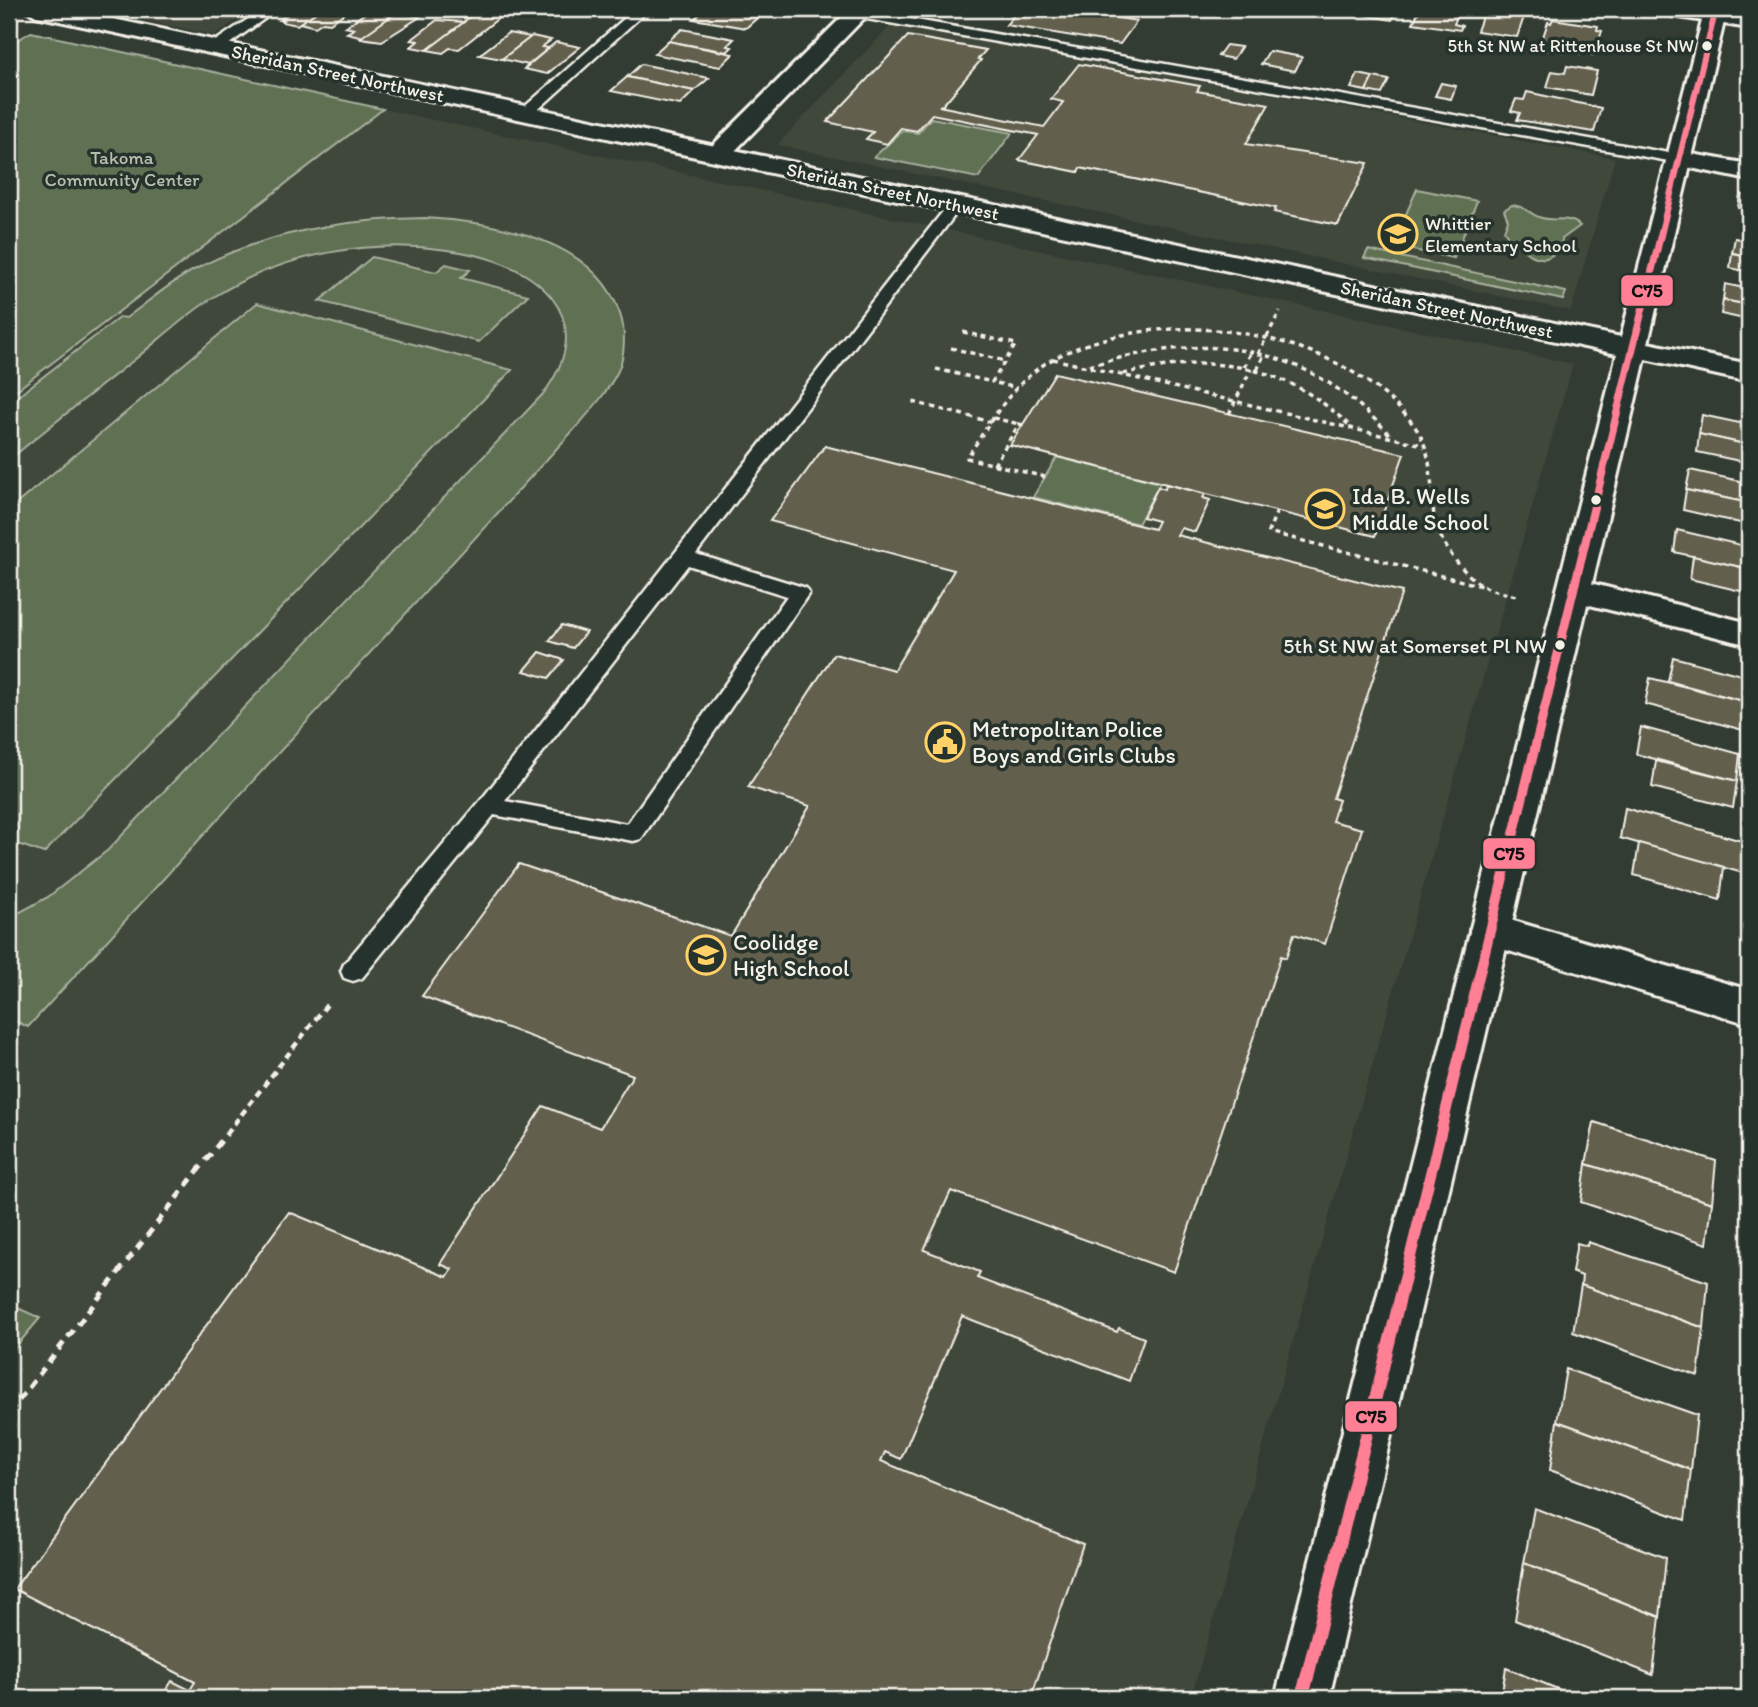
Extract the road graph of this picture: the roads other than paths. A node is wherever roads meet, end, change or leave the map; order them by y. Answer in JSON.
{"nodes":[{"id":1,"x":36,"y":9,"type":"edge"},
{"id":2,"x":271,"y":9,"type":"edge"},
{"id":3,"x":642,"y":9,"type":"edge"},
{"id":4,"x":833,"y":9,"type":"edge"},
{"id":5,"x":1672,"y":9,"type":"edge"},
{"id":6,"x":860,"y":11,"type":"edge"},
{"id":7,"x":1715,"y":12,"type":"edge"},
{"id":8,"x":1749,"y":21,"type":"edge"},
{"id":9,"x":216,"y":47,"type":"junction"},
{"id":10,"x":527,"y":113,"type":"junction"},
{"id":11,"x":718,"y":154,"type":"junction"},
{"id":12,"x":1679,"y":159,"type":"junction"},
{"id":13,"x":1749,"y":172,"type":"edge"},
{"id":14,"x":956,"y":204,"type":"junction"},
{"id":15,"x":1633,"y":349,"type":"junction"},
{"id":16,"x":1749,"y":373,"type":"edge"},
{"id":17,"x":684,"y":557,"type":"junction"},
{"id":18,"x":1574,"y":590,"type":"junction"},
{"id":19,"x":1749,"y":634,"type":"edge"},
{"id":20,"x":489,"y":806,"type":"junction"},
{"id":21,"x":1490,"y":930,"type":"junction"},
{"id":22,"x":354,"y":971,"type":"road end"},
{"id":23,"x":1749,"y":1007,"type":"edge"},
{"id":24,"x":1302,"y":1698,"type":"edge"}],
"edges":[{"from":1,"to":9,"type":"street","name":"Sheridan Street Northwest"},
{"from":2,"to":9,"type":"lane"},
{"from":3,"to":10,"type":"lane"},
{"from":4,"to":6,"type":"lane"},
{"from":5,"to":7,"type":"street"},
{"from":6,"to":11,"type":"street"},
{"from":6,"to":12,"type":"lane"},
{"from":7,"to":8,"type":"street"},
{"from":7,"to":12,"type":"street"},
{"from":9,"to":10,"type":"street","name":"Sheridan Street Northwest"},
{"from":10,"to":11,"type":"street","name":"Sheridan Street Northwest"},
{"from":11,"to":14,"type":"street","name":"Sheridan Street Northwest"},
{"from":12,"to":13,"type":"street"},
{"from":12,"to":15,"type":"street"},
{"from":14,"to":15,"type":"street","name":"Sheridan Street Northwest"},
{"from":14,"to":17,"type":"lane"},
{"from":15,"to":16,"type":"street","name":"Sheridan Street Northwest"},
{"from":15,"to":18,"type":"street"},
{"from":17,"to":20,"type":"lane"},
{"from":17,"to":20,"type":"lane"},
{"from":18,"to":19,"type":"street"},
{"from":18,"to":21,"type":"street"},
{"from":20,"to":22,"type":"lane"},
{"from":21,"to":23,"type":"street"},
{"from":21,"to":24,"type":"street"}]}
